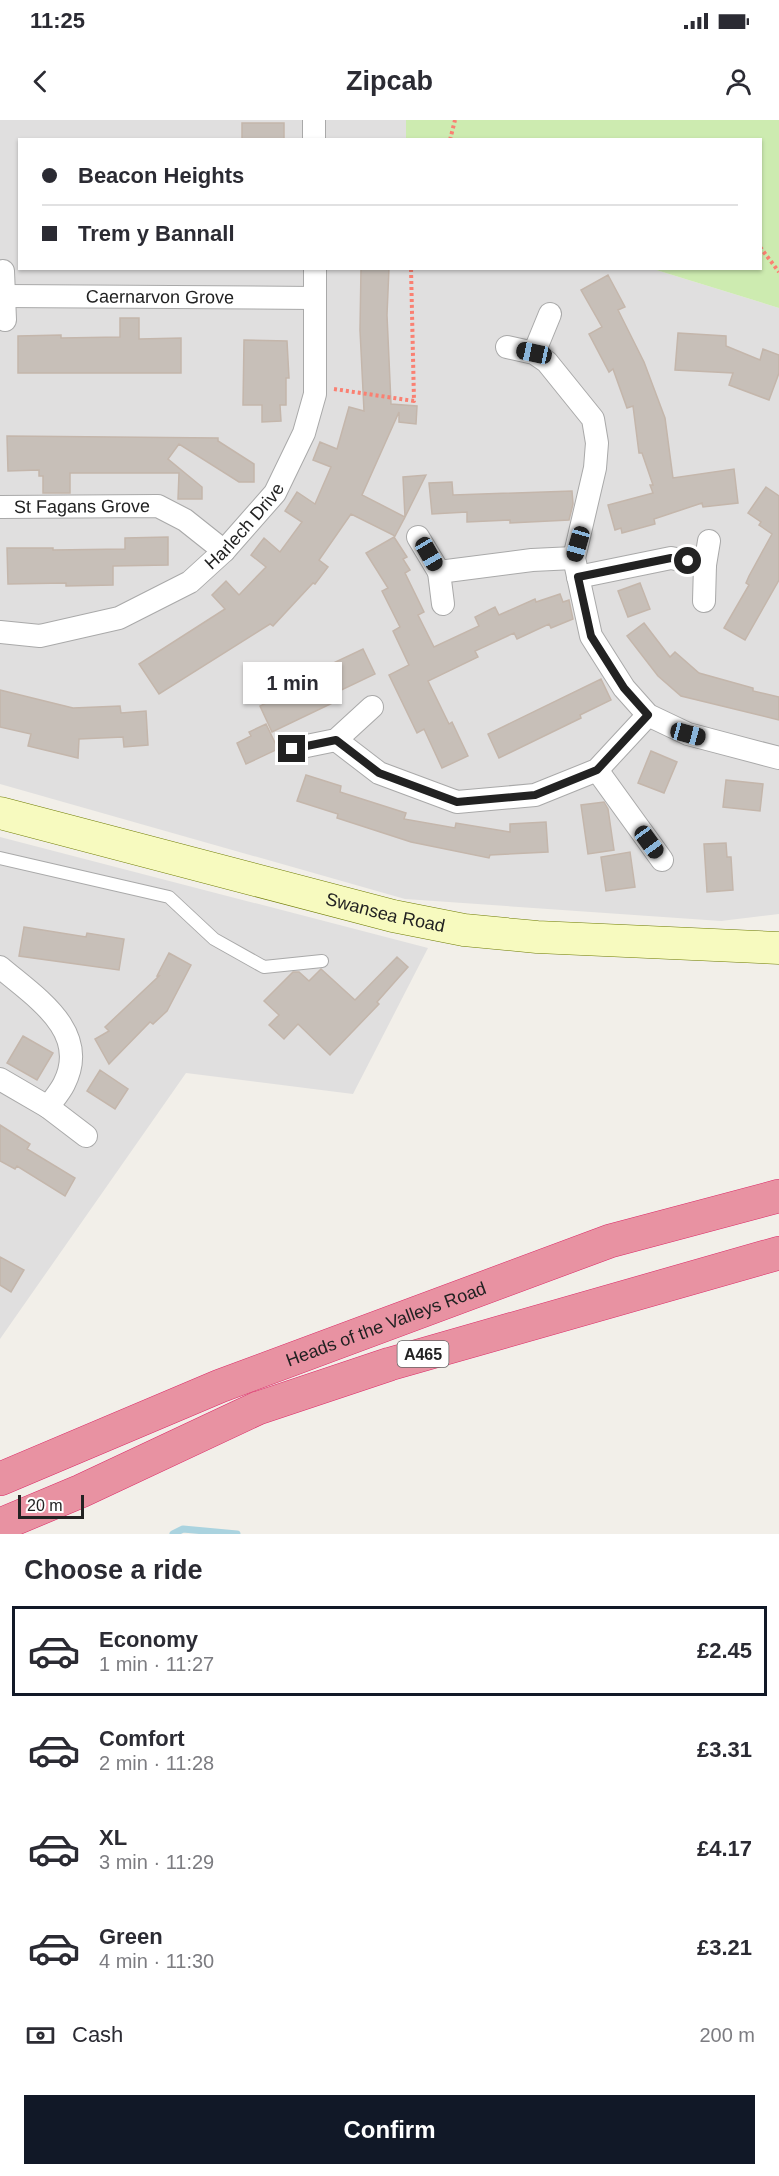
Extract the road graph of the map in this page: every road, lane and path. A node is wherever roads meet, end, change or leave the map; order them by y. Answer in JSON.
{"nodes":[{"id":1,"x":314,"y":120,"type":"edge"},
{"id":2,"x":455,"y":120,"type":"edge"},
{"id":3,"x":314,"y":138,"type":"edge"},
{"id":4,"x":450,"y":138,"type":"edge"},
{"id":5,"x":762,"y":250,"type":"edge"},
{"id":6,"x":315,"y":270,"type":"edge"},
{"id":7,"x":411,"y":270,"type":"edge"},
{"id":8,"x":3,"y":271,"type":"dead end"},
{"id":9,"x":779,"y":272,"type":"edge"},
{"id":10,"x":4,"y":296,"type":"junction"},
{"id":11,"x":315,"y":298,"type":"junction"},
{"id":12,"x":550,"y":314,"type":"dead end"},
{"id":13,"x":5,"y":320,"type":"dead end"},
{"id":14,"x":507,"y":347,"type":"dead end"},
{"id":15,"x":534,"y":353,"type":"junction"},
{"id":16,"x":315,"y":386,"type":"junction"},
{"id":17,"x":0,"y":507,"type":"edge"},
{"id":18,"x":418,"y":537,"type":"dead end"},
{"id":19,"x":709,"y":541,"type":"dead end"},
{"id":20,"x":224,"y":551,"type":"junction"},
{"id":21,"x":705,"y":565,"type":"junction"},
{"id":22,"x":576,"y":568,"type":"junction"},
{"id":23,"x":439,"y":572,"type":"junction"},
{"id":24,"x":704,"y":601,"type":"dead end"},
{"id":25,"x":443,"y":604,"type":"dead end"},
{"id":26,"x":0,"y":632,"type":"edge"},
{"id":27,"x":372,"y":707,"type":"dead end"},
{"id":28,"x":648,"y":715,"type":"junction"},
{"id":29,"x":336,"y":740,"type":"junction"},
{"id":30,"x":292,"y":749,"type":"dead end"},
{"id":31,"x":779,"y":758,"type":"edge"},
{"id":32,"x":597,"y":770,"type":"junction"},
{"id":33,"x":0,"y":813,"type":"edge"},
{"id":34,"x":0,"y":858,"type":"edge"},
{"id":35,"x":662,"y":860,"type":"dead end"},
{"id":36,"x":779,"y":948,"type":"edge"},
{"id":37,"x":322,"y":961,"type":"dead end"},
{"id":38,"x":0,"y":967,"type":"edge"},
{"id":39,"x":0,"y":1079,"type":"edge"},
{"id":40,"x":48,"y":1107,"type":"junction"},
{"id":41,"x":86,"y":1136,"type":"dead end"},
{"id":42,"x":779,"y":1196,"type":"edge"},
{"id":43,"x":779,"y":1253,"type":"edge"},
{"id":44,"x":220,"y":1386,"type":"junction"},
{"id":45,"x":0,"y":1455,"type":"edge"},
{"id":46,"x":0,"y":1479,"type":"edge"},
{"id":47,"x":81,"y":1491,"type":"junction"},
{"id":48,"x":0,"y":1525,"type":"edge"},
{"id":49,"x":36,"y":1534,"type":"edge"}],
"edges":[{"from":1,"to":3,"type":"street"},
{"from":2,"to":4,"type":"path"},
{"from":5,"to":9,"type":"path"},
{"from":6,"to":11,"type":"street","name":"Harlech Drive"},
{"from":7,"to":16,"type":"path"},
{"from":8,"to":10,"type":"street"},
{"from":10,"to":11,"type":"street","name":"Caernarvon Grove"},
{"from":10,"to":13,"type":"street"},
{"from":11,"to":16,"type":"street","name":"Harlech Drive"},
{"from":12,"to":15,"type":"street"},
{"from":14,"to":15,"type":"street"},
{"from":15,"to":22,"type":"street"},
{"from":16,"to":20,"type":"street","name":"Harlech Drive"},
{"from":17,"to":20,"type":"street","name":"St Fagans Grove"},
{"from":18,"to":23,"type":"street"},
{"from":19,"to":21,"type":"street"},
{"from":20,"to":26,"type":"street","name":"Harlech Drive"},
{"from":21,"to":22,"type":"street"},
{"from":21,"to":24,"type":"street"},
{"from":22,"to":23,"type":"street"},
{"from":22,"to":28,"type":"street"},
{"from":23,"to":25,"type":"street"},
{"from":27,"to":29,"type":"street"},
{"from":28,"to":31,"type":"street"},
{"from":28,"to":32,"type":"street"},
{"from":29,"to":30,"type":"street"},
{"from":29,"to":32,"type":"street"},
{"from":32,"to":35,"type":"street"},
{"from":33,"to":36,"type":"street","name":"Swansea Road"},
{"from":34,"to":37,"type":"lane"},
{"from":38,"to":40,"type":"street"},
{"from":39,"to":40,"type":"street"},
{"from":40,"to":41,"type":"street"},
{"from":42,"to":44,"type":"highway","name":"Heads of the Valleys Road","number":"A465"},
{"from":43,"to":47,"type":"highway","name":"Heads of the Valleys Road","number":"A465"},
{"from":44,"to":45,"type":"highway"},
{"from":44,"to":46,"type":"highway","name":"Heads of the Valleys Road","number":"A465"},
{"from":47,"to":48,"type":"highway","name":"Heads of the Valleys Road","number":"A465"},
{"from":47,"to":49,"type":"highway"}]}
